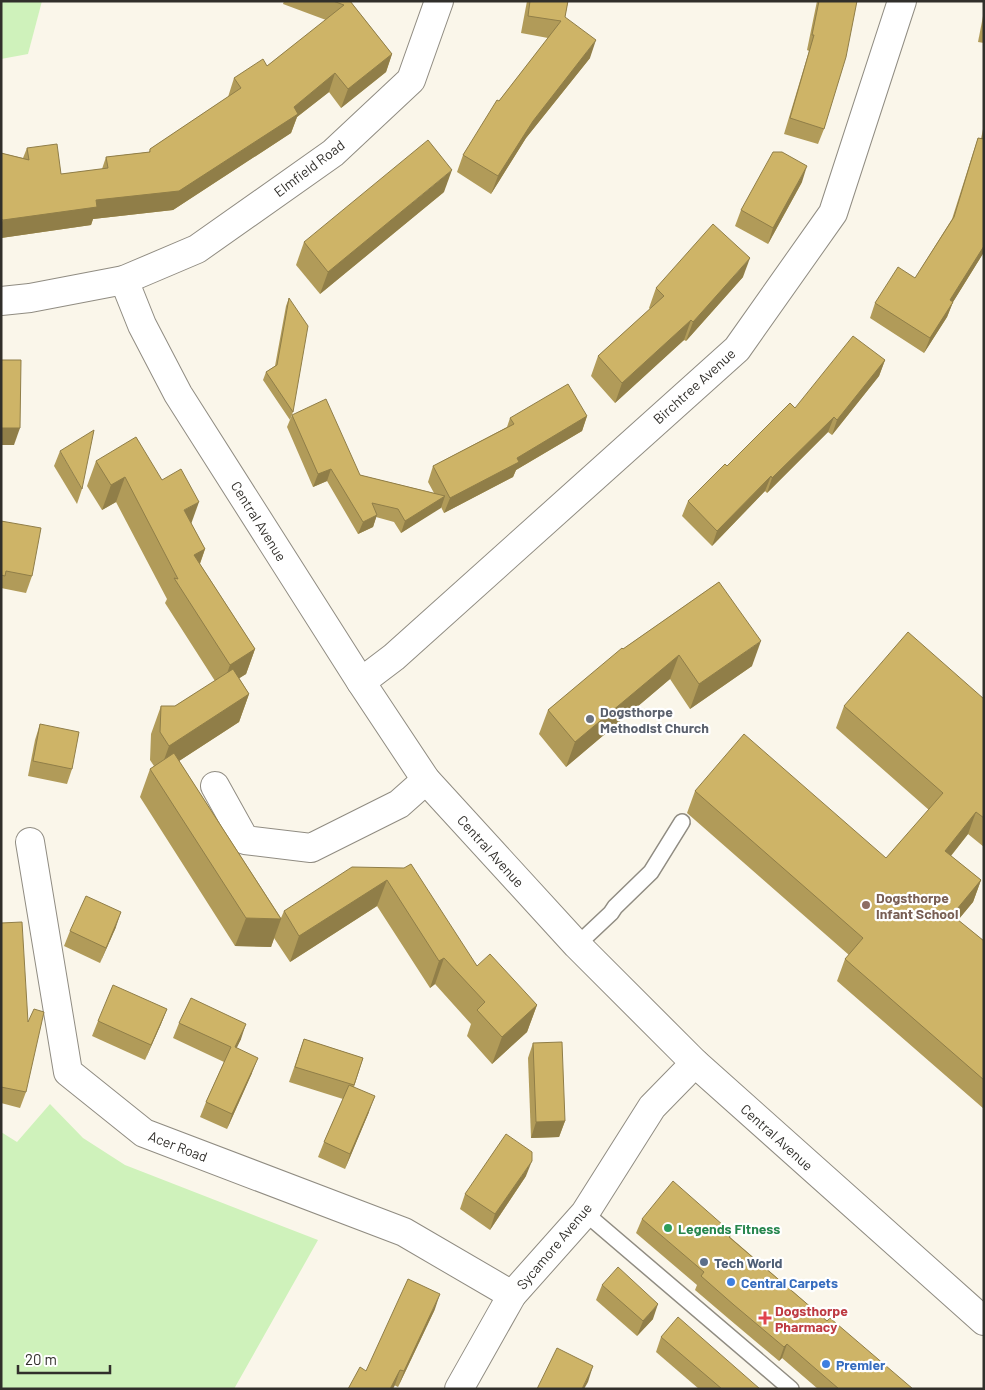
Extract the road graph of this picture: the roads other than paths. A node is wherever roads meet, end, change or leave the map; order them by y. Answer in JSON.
{"nodes":[{"id":1,"x":439,"y":1,"type":"edge"},
{"id":2,"x":902,"y":1,"type":"edge"},
{"id":3,"x":124,"y":280,"type":"junction"},
{"id":4,"x":1,"y":301,"type":"edge"},
{"id":5,"x":361,"y":682,"type":"junction"},
{"id":6,"x":426,"y":780,"type":"junction"},
{"id":7,"x":215,"y":786,"type":"dead end"},
{"id":8,"x":682,"y":822,"type":"dead end"},
{"id":9,"x":30,"y":842,"type":"dead end"},
{"id":10,"x":577,"y":945,"type":"junction"},
{"id":11,"x":695,"y":1063,"type":"junction"},
{"id":12,"x":585,"y":1213,"type":"junction"},
{"id":13,"x":512,"y":1295,"type":"junction"},
{"id":14,"x":984,"y":1321,"type":"edge"},
{"id":15,"x":459,"y":1389,"type":"edge"},
{"id":16,"x":791,"y":1389,"type":"edge"}],
"edges":[{"from":1,"to":3,"type":"street","name":"Elmfield Road"},
{"from":2,"to":5,"type":"street","name":"Birchtree Avenue"},
{"from":3,"to":4,"type":"street","name":"Elmfield Road"},
{"from":3,"to":5,"type":"street","name":"Central Avenue"},
{"from":5,"to":6,"type":"street","name":"Central Avenue"},
{"from":6,"to":7,"type":"street"},
{"from":6,"to":10,"type":"street","name":"Central Avenue"},
{"from":8,"to":10,"type":"lane"},
{"from":9,"to":13,"type":"street","name":"Acer Road"},
{"from":10,"to":11,"type":"street","name":"Central Avenue"},
{"from":11,"to":12,"type":"street","name":"Sycamore Avenue"},
{"from":11,"to":14,"type":"street","name":"Central Avenue"},
{"from":12,"to":13,"type":"street","name":"Sycamore Avenue"},
{"from":12,"to":16,"type":"lane"},
{"from":13,"to":15,"type":"street","name":"Sycamore Avenue"}]}
